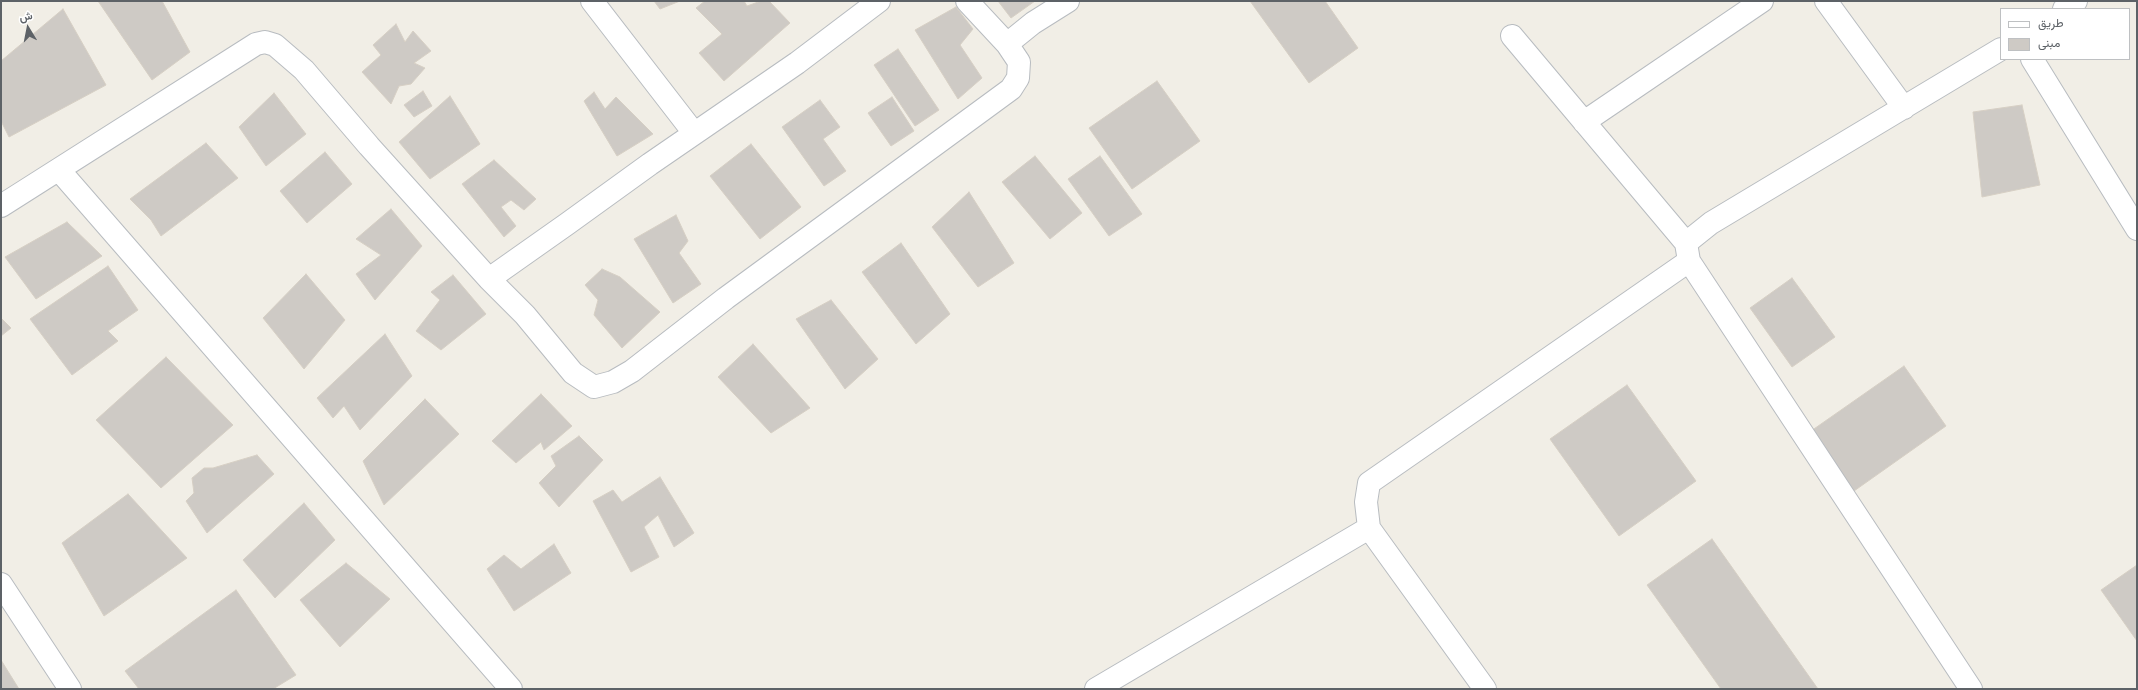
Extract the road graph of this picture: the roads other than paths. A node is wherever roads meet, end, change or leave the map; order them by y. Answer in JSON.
{"nodes":[{"id":1,"x":592,"y":1,"type":"edge"},
{"id":2,"x":879,"y":1,"type":"edge"},
{"id":3,"x":967,"y":1,"type":"edge"},
{"id":4,"x":1068,"y":1,"type":"edge"},
{"id":5,"x":1762,"y":1,"type":"edge"},
{"id":6,"x":1826,"y":1,"type":"edge"},
{"id":7,"x":2076,"y":1,"type":"edge"},
{"id":8,"x":2066,"y":8,"type":"edge"},
{"id":9,"x":1512,"y":36,"type":"dead end"},
{"id":10,"x":1007,"y":44,"type":"junction"},
{"id":11,"x":2000,"y":51,"type":"edge"},
{"id":12,"x":2033,"y":60,"type":"edge"},
{"id":13,"x":1904,"y":108,"type":"junction"},
{"id":14,"x":1584,"y":122,"type":"junction"},
{"id":15,"x":694,"y":133,"type":"junction"},
{"id":16,"x":59,"y":170,"type":"junction"},
{"id":17,"x":1,"y":206,"type":"edge"},
{"id":18,"x":2137,"y":229,"type":"edge"},
{"id":19,"x":1688,"y":252,"type":"junction"},
{"id":20,"x":489,"y":279,"type":"junction"},
{"id":21,"x":1369,"y":528,"type":"junction"},
{"id":22,"x":1,"y":584,"type":"edge"},
{"id":23,"x":70,"y":689,"type":"edge"},
{"id":24,"x":511,"y":689,"type":"edge"},
{"id":25,"x":1096,"y":689,"type":"edge"},
{"id":26,"x":1485,"y":689,"type":"edge"},
{"id":27,"x":1971,"y":689,"type":"edge"}],
"edges":[{"from":1,"to":15,"type":"street"},
{"from":2,"to":15,"type":"street"},
{"from":3,"to":10,"type":"street"},
{"from":4,"to":10,"type":"street"},
{"from":5,"to":14,"type":"street"},
{"from":6,"to":13,"type":"street"},
{"from":7,"to":8,"type":"street"},
{"from":9,"to":14,"type":"street"},
{"from":10,"to":20,"type":"street"},
{"from":11,"to":13,"type":"street"},
{"from":12,"to":18,"type":"street"},
{"from":13,"to":19,"type":"street"},
{"from":14,"to":19,"type":"street"},
{"from":15,"to":20,"type":"street"},
{"from":16,"to":17,"type":"street"},
{"from":16,"to":20,"type":"street"},
{"from":16,"to":24,"type":"street"},
{"from":19,"to":21,"type":"street"},
{"from":19,"to":27,"type":"street"},
{"from":21,"to":25,"type":"street"},
{"from":21,"to":26,"type":"street"},
{"from":22,"to":23,"type":"street"}]}
